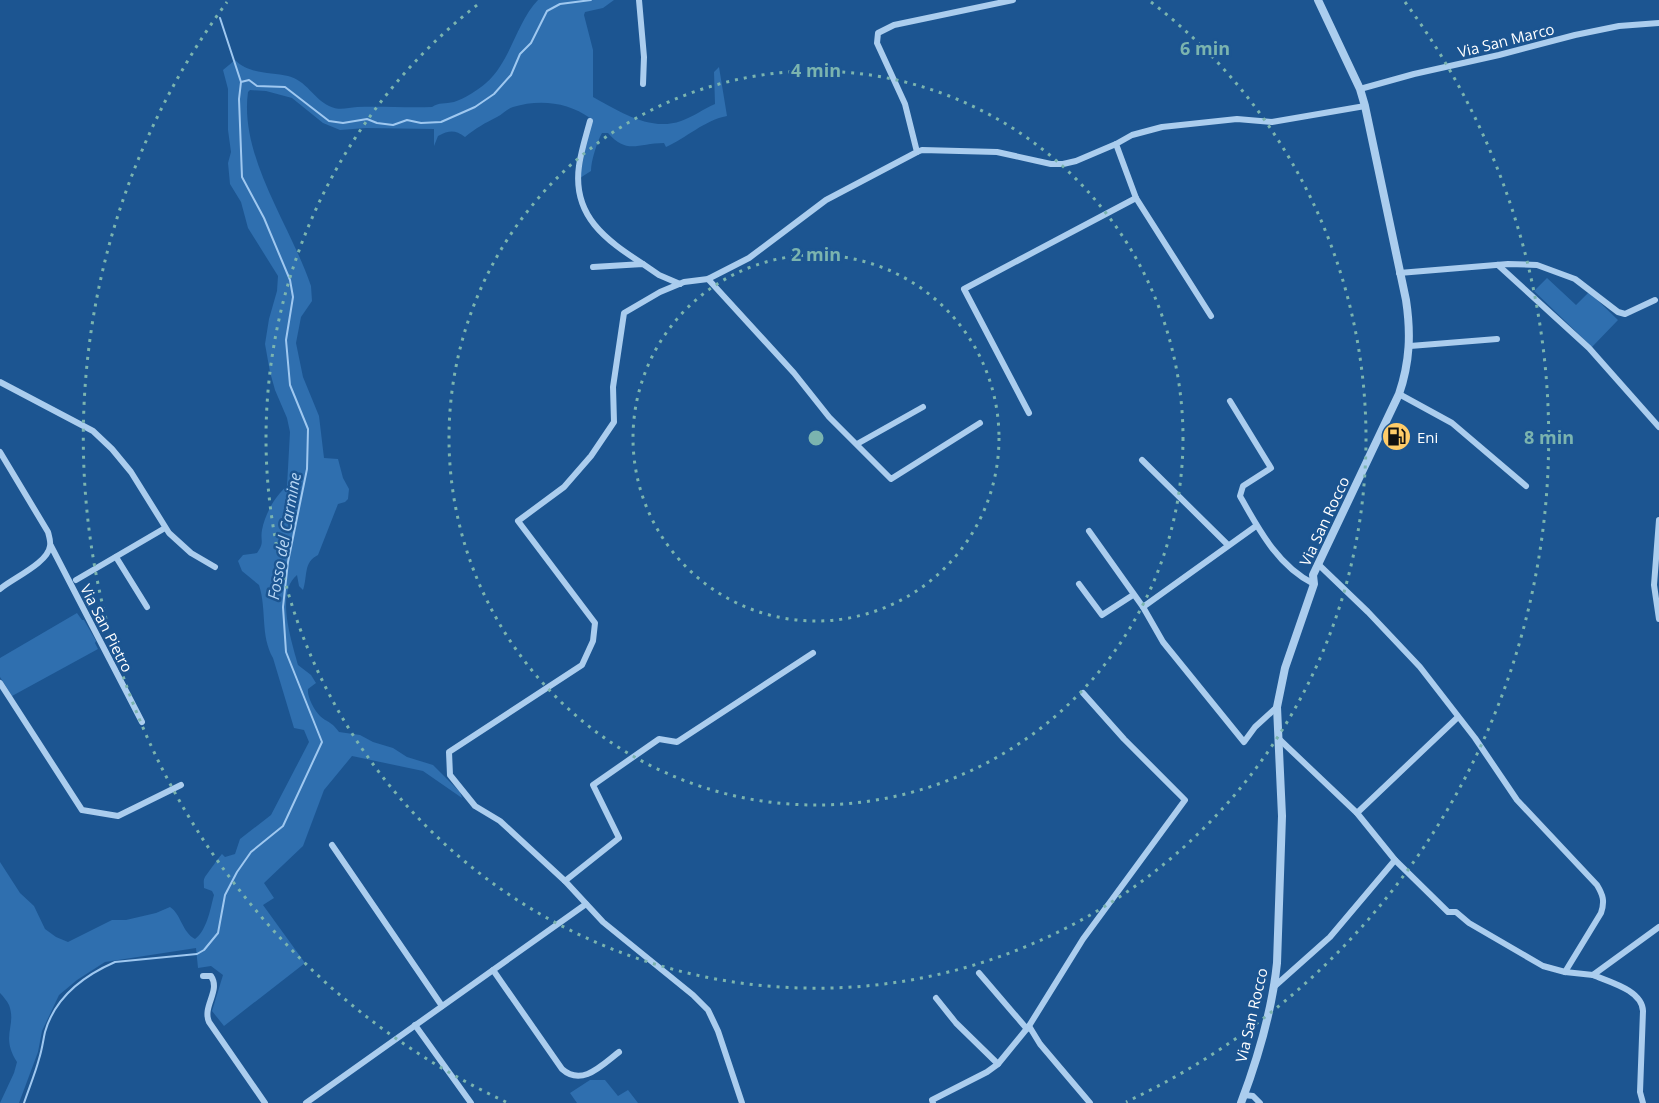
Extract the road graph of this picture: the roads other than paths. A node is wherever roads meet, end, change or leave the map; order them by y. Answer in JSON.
{"nodes":[{"id":1,"x":639,"y":0,"type":"edge"},
{"id":2,"x":1013,"y":0,"type":"edge"},
{"id":3,"x":1318,"y":0,"type":"edge"},
{"id":4,"x":1659,"y":24,"type":"edge"},
{"id":5,"x":643,"y":84,"type":"dead end"},
{"id":6,"x":1360,"y":89,"type":"junction"},
{"id":7,"x":1365,"y":106,"type":"junction"},
{"id":8,"x":590,"y":121,"type":"dead end"},
{"id":9,"x":1116,"y":144,"type":"junction"},
{"id":10,"x":917,"y":152,"type":"junction"},
{"id":11,"x":1136,"y":198,"type":"junction"},
{"id":12,"x":643,"y":264,"type":"junction"},
{"id":13,"x":1498,"y":265,"type":"junction"},
{"id":14,"x":593,"y":267,"type":"dead end"},
{"id":15,"x":1399,"y":273,"type":"junction"},
{"id":16,"x":708,"y":279,"type":"junction"},
{"id":17,"x":680,"y":284,"type":"junction"},
{"id":18,"x":1655,"y":300,"type":"dead end"},
{"id":19,"x":1211,"y":316,"type":"dead end"},
{"id":20,"x":1497,"y":339,"type":"dead end"},
{"id":21,"x":1410,"y":346,"type":"junction"},
{"id":22,"x":0,"y":382,"type":"edge"},
{"id":23,"x":1400,"y":394,"type":"junction"},
{"id":24,"x":1230,"y":401,"type":"dead end"},
{"id":25,"x":923,"y":407,"type":"dead end"},
{"id":26,"x":1029,"y":413,"type":"dead end"},
{"id":27,"x":980,"y":423,"type":"dead end"},
{"id":28,"x":1659,"y":427,"type":"edge"},
{"id":29,"x":857,"y":444,"type":"junction"},
{"id":30,"x":0,"y":452,"type":"edge"},
{"id":31,"x":1142,"y":460,"type":"dead end"},
{"id":32,"x":1526,"y":486,"type":"dead end"},
{"id":33,"x":1659,"y":520,"type":"edge"},
{"id":34,"x":1256,"y":526,"type":"junction"},
{"id":35,"x":165,"y":528,"type":"junction"},
{"id":36,"x":1089,"y":531,"type":"dead end"},
{"id":37,"x":51,"y":546,"type":"junction"},
{"id":38,"x":1228,"y":546,"type":"junction"},
{"id":39,"x":116,"y":557,"type":"junction"},
{"id":40,"x":1318,"y":564,"type":"junction"},
{"id":41,"x":215,"y":567,"type":"dead end"},
{"id":42,"x":76,"y":580,"type":"dead end"},
{"id":43,"x":1079,"y":584,"type":"dead end"},
{"id":44,"x":1314,"y":584,"type":"junction"},
{"id":45,"x":0,"y":589,"type":"edge"},
{"id":46,"x":1133,"y":594,"type":"junction"},
{"id":47,"x":147,"y":607,"type":"dead end"},
{"id":48,"x":1143,"y":607,"type":"junction"},
{"id":49,"x":1659,"y":619,"type":"edge"},
{"id":50,"x":813,"y":653,"type":"dead end"},
{"id":51,"x":0,"y":682,"type":"edge"},
{"id":52,"x":1083,"y":693,"type":"dead end"},
{"id":53,"x":1277,"y":706,"type":"junction"},
{"id":54,"x":1458,"y":717,"type":"junction"},
{"id":55,"x":142,"y":722,"type":"dead end"},
{"id":56,"x":1278,"y":738,"type":"junction"},
{"id":57,"x":181,"y":785,"type":"dead end"},
{"id":58,"x":1357,"y":813,"type":"junction"},
{"id":59,"x":332,"y":845,"type":"dead end"},
{"id":60,"x":1395,"y":860,"type":"junction"},
{"id":61,"x":565,"y":881,"type":"junction"},
{"id":62,"x":586,"y":904,"type":"junction"},
{"id":63,"x":1659,"y":927,"type":"edge"},
{"id":64,"x":493,"y":970,"type":"junction"},
{"id":65,"x":1565,"y":972,"type":"junction"},
{"id":66,"x":979,"y":973,"type":"dead end"},
{"id":67,"x":1593,"y":975,"type":"junction"},
{"id":68,"x":203,"y":976,"type":"dead end"},
{"id":69,"x":1275,"y":986,"type":"junction"},
{"id":70,"x":936,"y":998,"type":"dead end"},
{"id":71,"x":442,"y":1006,"type":"junction"},
{"id":72,"x":415,"y":1025,"type":"junction"},
{"id":73,"x":1028,"y":1027,"type":"junction"},
{"id":74,"x":619,"y":1052,"type":"dead end"},
{"id":75,"x":998,"y":1064,"type":"junction"},
{"id":76,"x":1243,"y":1099,"type":"edge"},
{"id":77,"x":265,"y":1103,"type":"edge"},
{"id":78,"x":306,"y":1103,"type":"edge"},
{"id":79,"x":471,"y":1103,"type":"edge"},
{"id":80,"x":742,"y":1103,"type":"edge"},
{"id":81,"x":933,"y":1103,"type":"edge"},
{"id":82,"x":1090,"y":1103,"type":"edge"},
{"id":83,"x":1260,"y":1103,"type":"edge"},
{"id":84,"x":1643,"y":1103,"type":"edge"}],
"edges":[{"from":1,"to":5,"type":"street"},
{"from":2,"to":10,"type":"street"},
{"from":3,"to":6,"type":"street","name":"Via San Rocco"},
{"from":4,"to":6,"type":"street","name":"Via San Marco"},
{"from":6,"to":7,"type":"street","name":"Via San Rocco"},
{"from":7,"to":9,"type":"street"},
{"from":7,"to":15,"type":"street","name":"Via San Rocco"},
{"from":8,"to":12,"type":"street"},
{"from":9,"to":10,"type":"street"},
{"from":9,"to":11,"type":"street"},
{"from":10,"to":16,"type":"street"},
{"from":11,"to":19,"type":"street"},
{"from":11,"to":26,"type":"street"},
{"from":12,"to":14,"type":"street"},
{"from":12,"to":17,"type":"street"},
{"from":13,"to":15,"type":"street"},
{"from":13,"to":18,"type":"street"},
{"from":13,"to":28,"type":"street"},
{"from":15,"to":21,"type":"street","name":"Via San Rocco"},
{"from":16,"to":17,"type":"street"},
{"from":16,"to":29,"type":"street"},
{"from":17,"to":61,"type":"street"},
{"from":20,"to":21,"type":"street"},
{"from":21,"to":23,"type":"street","name":"Via San Rocco"},
{"from":22,"to":35,"type":"street"},
{"from":23,"to":32,"type":"street"},
{"from":23,"to":40,"type":"street","name":"Via San Rocco"},
{"from":24,"to":34,"type":"street"},
{"from":25,"to":29,"type":"street"},
{"from":27,"to":29,"type":"street"},
{"from":30,"to":37,"type":"street","name":"Via San Pietro"},
{"from":31,"to":38,"type":"street"},
{"from":33,"to":49,"type":"street"},
{"from":34,"to":38,"type":"street"},
{"from":34,"to":44,"type":"street"},
{"from":35,"to":39,"type":"street"},
{"from":35,"to":41,"type":"street"},
{"from":36,"to":46,"type":"street"},
{"from":37,"to":45,"type":"street"},
{"from":37,"to":55,"type":"street","name":"Via San Pietro"},
{"from":38,"to":48,"type":"street"},
{"from":39,"to":42,"type":"street"},
{"from":39,"to":47,"type":"street"},
{"from":40,"to":44,"type":"street","name":"Via San Rocco"},
{"from":40,"to":54,"type":"street"},
{"from":43,"to":46,"type":"street"},
{"from":44,"to":53,"type":"street","name":"Via San Rocco"},
{"from":46,"to":48,"type":"street"},
{"from":48,"to":53,"type":"street"},
{"from":50,"to":61,"type":"street"},
{"from":51,"to":57,"type":"street"},
{"from":52,"to":73,"type":"street"},
{"from":53,"to":56,"type":"street","name":"Via San Rocco"},
{"from":54,"to":58,"type":"street"},
{"from":54,"to":65,"type":"street"},
{"from":56,"to":58,"type":"street"},
{"from":56,"to":69,"type":"street","name":"Via San Rocco"},
{"from":58,"to":60,"type":"street"},
{"from":59,"to":71,"type":"street"},
{"from":60,"to":65,"type":"street"},
{"from":60,"to":69,"type":"street"},
{"from":61,"to":62,"type":"street"},
{"from":62,"to":64,"type":"street"},
{"from":62,"to":80,"type":"street"},
{"from":63,"to":67,"type":"street"},
{"from":64,"to":71,"type":"street"},
{"from":64,"to":74,"type":"street"},
{"from":65,"to":67,"type":"street"},
{"from":66,"to":73,"type":"street"},
{"from":67,"to":84,"type":"street"},
{"from":68,"to":77,"type":"street"},
{"from":69,"to":76,"type":"street","name":"Via San Rocco"},
{"from":70,"to":75,"type":"street"},
{"from":71,"to":72,"type":"street"},
{"from":72,"to":78,"type":"street"},
{"from":72,"to":79,"type":"street"},
{"from":73,"to":75,"type":"street"},
{"from":73,"to":82,"type":"street"},
{"from":75,"to":81,"type":"street"},
{"from":76,"to":83,"type":"street"}]}
